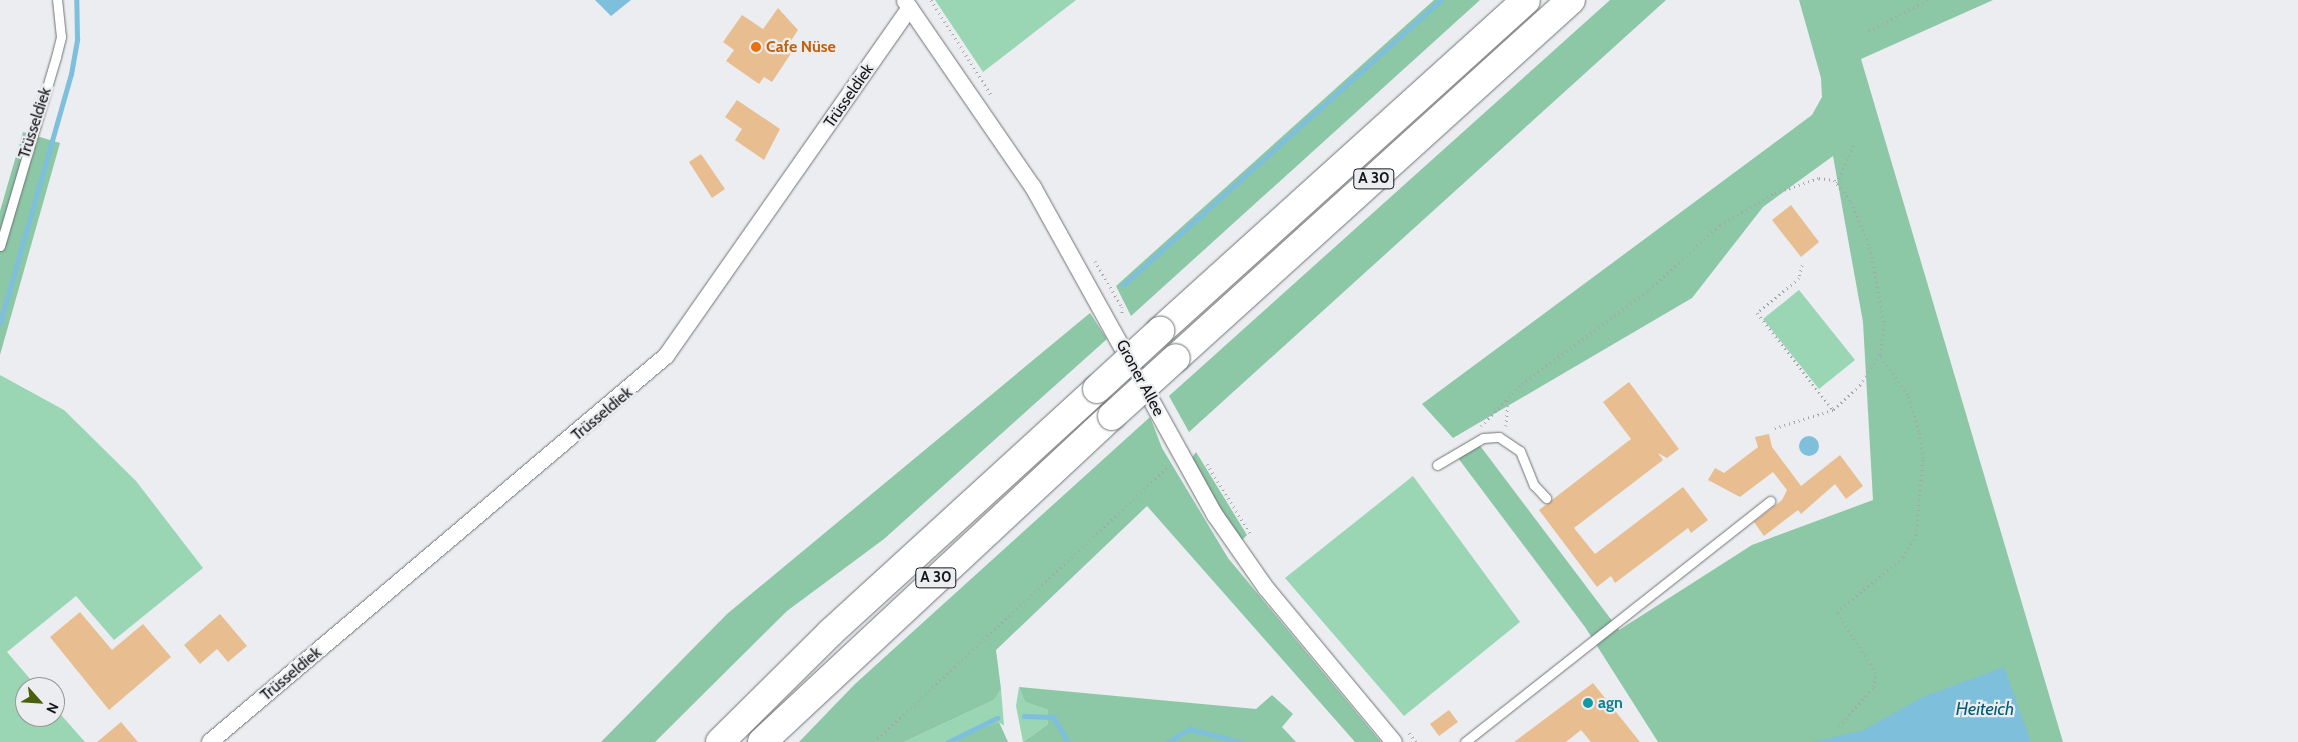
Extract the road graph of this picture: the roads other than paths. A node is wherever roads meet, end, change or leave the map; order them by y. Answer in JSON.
{"nodes":[{"id":1,"x":57,"y":0,"type":"edge"},
{"id":2,"x":1526,"y":0,"type":"edge"},
{"id":3,"x":1571,"y":0,"type":"edge"},
{"id":4,"x":908,"y":4,"type":"edge"},
{"id":5,"x":0,"y":246,"type":"edge"},
{"id":6,"x":1437,"y":465,"type":"dead end"},
{"id":7,"x":1546,"y":498,"type":"dead end"},
{"id":8,"x":1770,"y":501,"type":"dead end"},
{"id":9,"x":210,"y":742,"type":"edge"},
{"id":10,"x":720,"y":742,"type":"edge"},
{"id":11,"x":762,"y":742,"type":"edge"},
{"id":12,"x":1394,"y":742,"type":"edge"},
{"id":13,"x":1465,"y":742,"type":"edge"}],
"edges":[{"from":1,"to":5,"type":"lane","name":"Trüsseldiek"},
{"from":2,"to":10,"type":"highway","number":"A 30","bridge":true},
{"from":3,"to":11,"type":"highway","number":"A 30","bridge":true},
{"from":4,"to":9,"type":"street","name":"Trüsseldiek"},
{"from":4,"to":12,"type":"street","name":"Groner Allee"},
{"from":6,"to":7,"type":"lane"},
{"from":8,"to":13,"type":"lane"}]}
